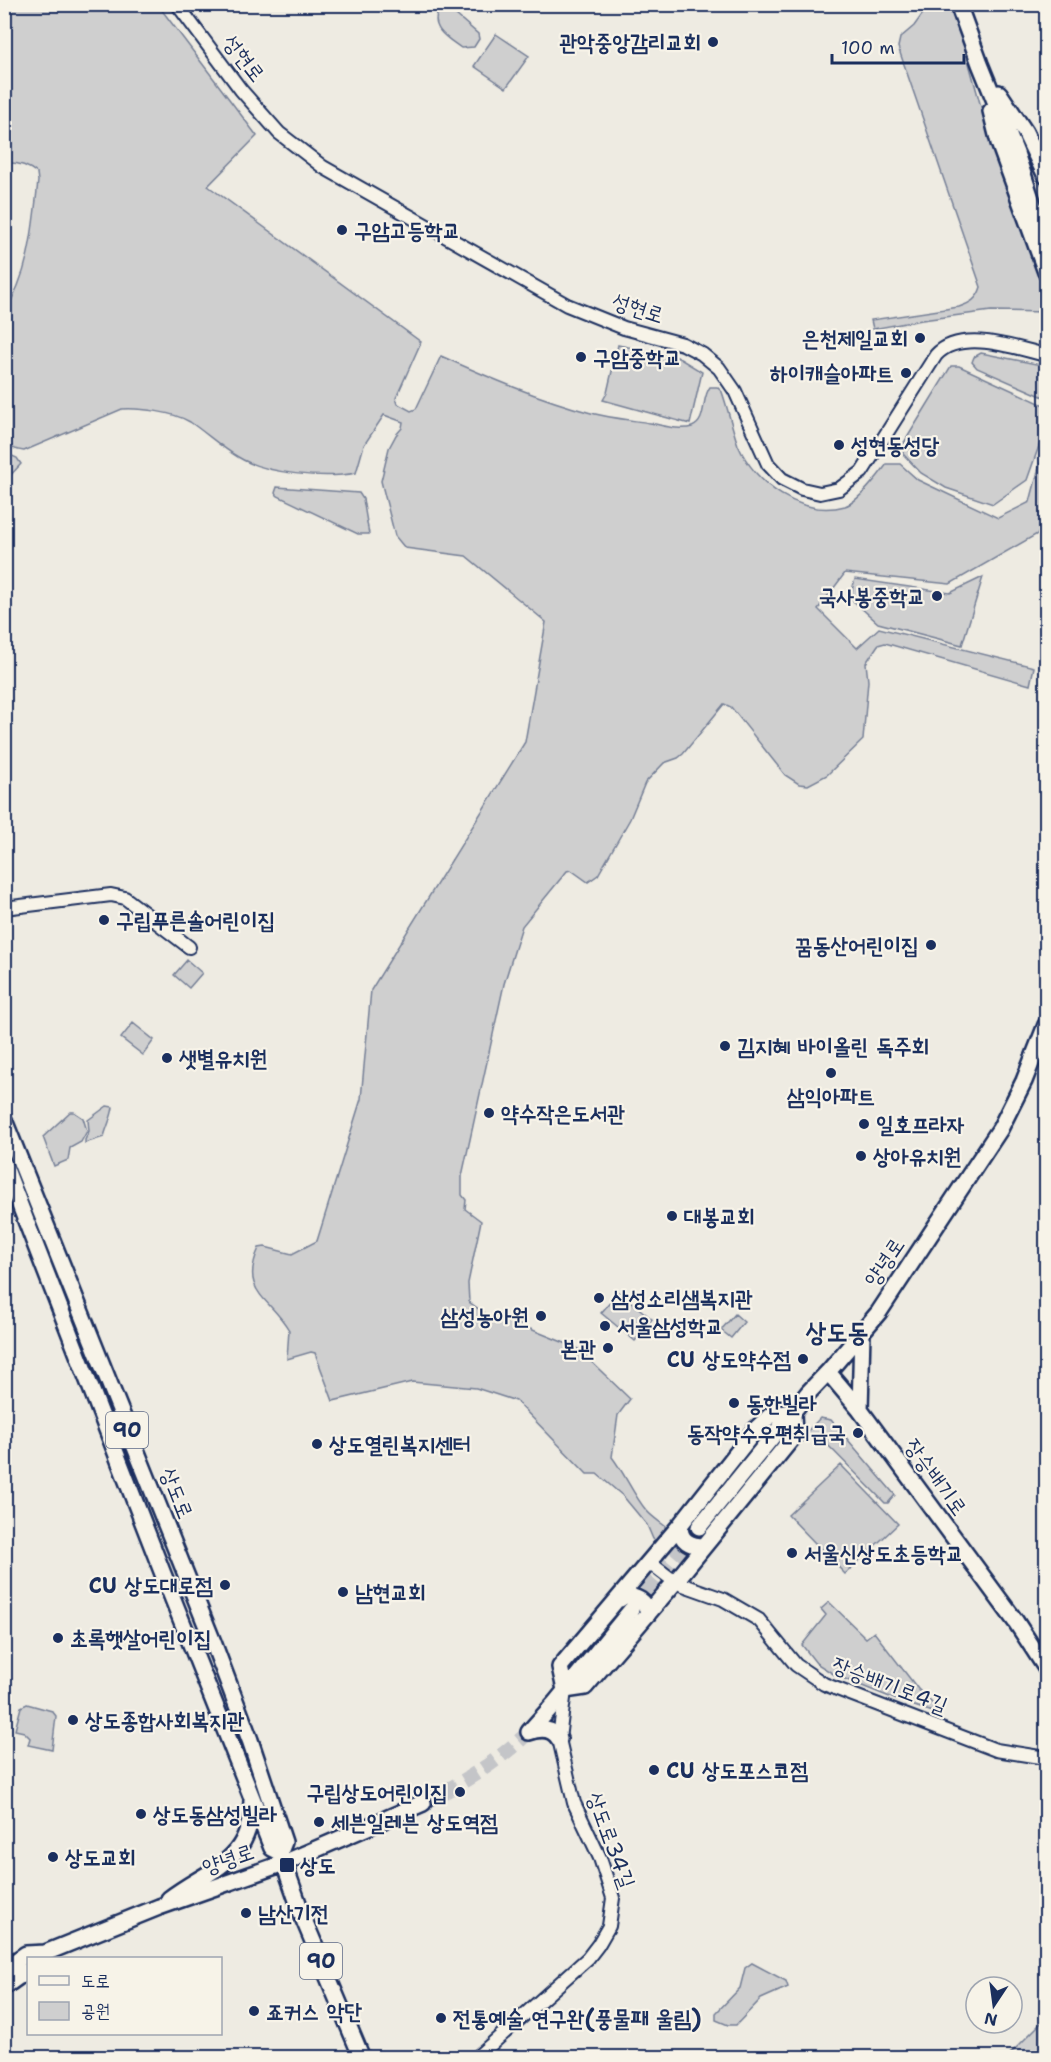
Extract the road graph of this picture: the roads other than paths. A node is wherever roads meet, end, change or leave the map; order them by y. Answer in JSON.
{"nodes":[{"id":1,"x":177,"y":4,"type":"edge"},
{"id":2,"x":958,"y":4,"type":"edge"},
{"id":3,"x":980,"y":64,"type":"junction"},
{"id":4,"x":1016,"y":153,"type":"junction"},
{"id":5,"x":1047,"y":176,"type":"edge"},
{"id":6,"x":1047,"y":209,"type":"edge"},
{"id":7,"x":1047,"y":244,"type":"edge"},
{"id":8,"x":1047,"y":272,"type":"edge"},
{"id":9,"x":1047,"y":355,"type":"edge"},
{"id":10,"x":4,"y":908,"type":"edge"},
{"id":11,"x":189,"y":947,"type":"dead end"},
{"id":12,"x":1047,"y":1025,"type":"edge"},
{"id":13,"x":4,"y":1120,"type":"edge"},
{"id":14,"x":4,"y":1164,"type":"edge"},
{"id":15,"x":862,"y":1332,"type":"junction"},
{"id":16,"x":828,"y":1372,"type":"junction"},
{"id":17,"x":860,"y":1410,"type":"junction"},
{"id":18,"x":793,"y":1412,"type":"junction"},
{"id":19,"x":680,"y":1526,"type":"junction"},
{"id":20,"x":699,"y":1527,"type":"tunnel mouth"},
{"id":21,"x":168,"y":1529,"type":"junction"},
{"id":22,"x":149,"y":1536,"type":"junction"},
{"id":23,"x":704,"y":1546,"type":"junction"},
{"id":24,"x":649,"y":1562,"type":"junction"},
{"id":25,"x":675,"y":1582,"type":"junction"},
{"id":26,"x":625,"y":1604,"type":"junction"},
{"id":27,"x":648,"y":1614,"type":"junction"},
{"id":28,"x":1046,"y":1664,"type":"edge"},
{"id":29,"x":565,"y":1690,"type":"junction"},
{"id":30,"x":559,"y":1739,"type":"junction"},
{"id":31,"x":1047,"y":1758,"type":"edge"},
{"id":32,"x":252,"y":1794,"type":"junction"},
{"id":33,"x":423,"y":1803,"type":"tunnel mouth"},
{"id":34,"x":282,"y":1858,"type":"junction"},
{"id":35,"x":159,"y":1907,"type":"junction"},
{"id":36,"x":43,"y":1956,"type":"edge"},
{"id":37,"x":4,"y":1969,"type":"edge"},
{"id":38,"x":27,"y":1972,"type":"edge"},
{"id":39,"x":4,"y":1987,"type":"edge"},
{"id":40,"x":362,"y":2058,"type":"edge"},
{"id":41,"x":476,"y":2058,"type":"edge"}],
"edges":[{"from":1,"to":9,"type":"street","name":"성현로"},
{"from":2,"to":3,"type":"main road"},
{"from":3,"to":4,"type":"main road"},
{"from":3,"to":5,"type":"main road"},
{"from":3,"to":8,"type":"main road"},
{"from":4,"to":6,"type":"main road"},
{"from":4,"to":7,"type":"main road"},
{"from":10,"to":11,"type":"street"},
{"from":12,"to":15,"type":"main road","name":"양녕로"},
{"from":13,"to":21,"type":"main road","name":"상도로","number":"90"},
{"from":14,"to":22,"type":"main road","name":"상도로","number":"90"},
{"from":15,"to":16,"type":"main road","name":"양녕로"},
{"from":15,"to":17,"type":"main road"},
{"from":16,"to":17,"type":"main road","name":"장승배기로"},
{"from":16,"to":18,"type":"main road","name":"양녕로"},
{"from":17,"to":28,"type":"main road","name":"장승배기로"},
{"from":18,"to":19,"type":"main road"},
{"from":18,"to":20,"type":"main road","name":"양녕로"},
{"from":18,"to":23,"type":"main road"},
{"from":19,"to":23,"type":"main road"},
{"from":19,"to":24,"type":"main road"},
{"from":21,"to":22,"type":"main road"},
{"from":21,"to":34,"type":"main road","name":"상도로","number":"90"},
{"from":22,"to":32,"type":"main road","name":"상도로","number":"90"},
{"from":23,"to":25,"type":"main road"},
{"from":24,"to":25,"type":"street","name":"장승배기로4길"},
{"from":24,"to":26,"type":"main road"},
{"from":25,"to":27,"type":"main road"},
{"from":25,"to":31,"type":"street","name":"장승배기로4길"},
{"from":26,"to":27,"type":"main road"},
{"from":26,"to":29,"type":"main road"},
{"from":27,"to":29,"type":"main road"},
{"from":29,"to":30,"type":"street","name":"상도로34길"},
{"from":29,"to":30,"type":"main road"},
{"from":30,"to":41,"type":"street","name":"상도로34길"},
{"from":32,"to":34,"type":"main road","name":"상도로","number":"90"},
{"from":32,"to":35,"type":"main road"},
{"from":33,"to":34,"type":"main road","name":"양녕로"},
{"from":34,"to":35,"type":"main road","name":"양녕로"},
{"from":34,"to":40,"type":"main road","name":"상도로","number":"90"},
{"from":35,"to":36,"type":"main road","name":"양녕로"},
{"from":36,"to":37,"type":"main road","name":"양녕로"},
{"from":38,"to":39,"type":"main road"}]}
